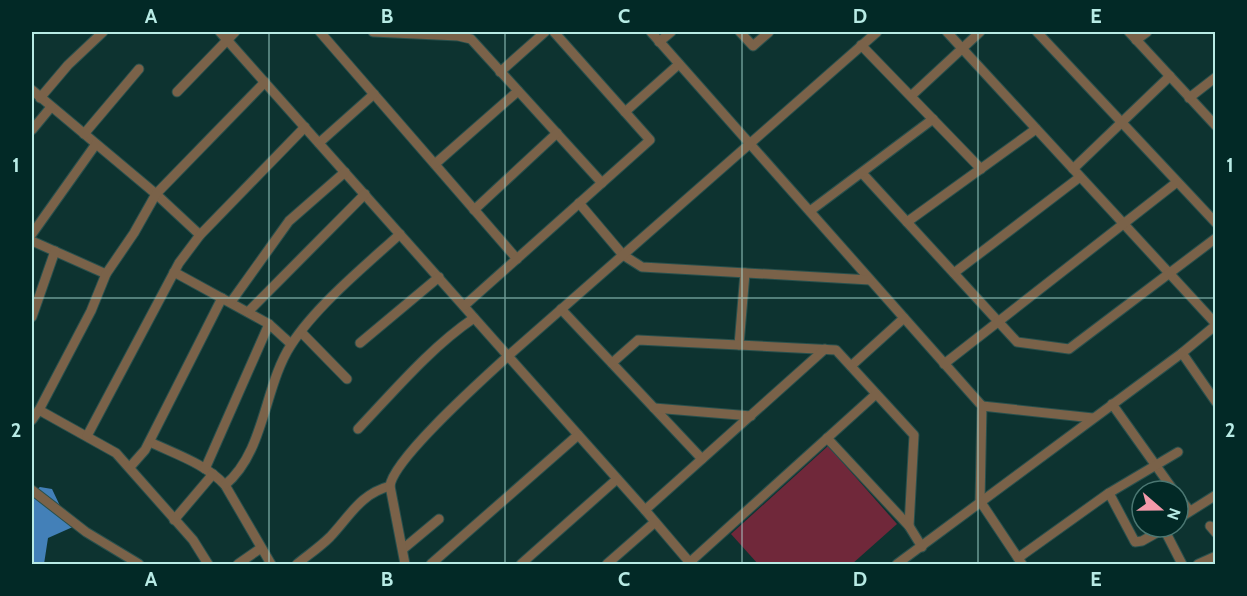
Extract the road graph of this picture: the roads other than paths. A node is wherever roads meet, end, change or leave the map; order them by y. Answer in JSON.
{"nodes":[{"id":1,"x":86,"y":32,"type":"edge"},
{"id":2,"x":103,"y":32,"type":"edge"},
{"id":3,"x":220,"y":32,"type":"edge"},
{"id":4,"x":235,"y":32,"type":"edge"},
{"id":5,"x":320,"y":32,"type":"edge"},
{"id":6,"x":373,"y":32,"type":"edge"},
{"id":7,"x":545,"y":32,"type":"edge"},
{"id":8,"x":554,"y":32,"type":"edge"},
{"id":9,"x":651,"y":32,"type":"edge"},
{"id":10,"x":671,"y":32,"type":"edge"},
{"id":11,"x":740,"y":32,"type":"edge"},
{"id":12,"x":769,"y":32,"type":"edge"},
{"id":13,"x":877,"y":32,"type":"edge"},
{"id":14,"x":947,"y":32,"type":"edge"},
{"id":15,"x":980,"y":32,"type":"edge"},
{"id":16,"x":1037,"y":32,"type":"edge"},
{"id":17,"x":1129,"y":32,"type":"edge"},
{"id":18,"x":1147,"y":32,"type":"edge"},
{"id":19,"x":94,"y":40,"type":"junction"},
{"id":20,"x":228,"y":40,"type":"junction"},
{"id":21,"x":1136,"y":40,"type":"junction"},
{"id":22,"x":659,"y":42,"type":"junction"},
{"id":23,"x":861,"y":45,"type":"junction"},
{"id":24,"x":962,"y":48,"type":"junction"},
{"id":25,"x":679,"y":64,"type":"junction"},
{"id":26,"x":139,"y":69,"type":"dead end"},
{"id":27,"x":500,"y":72,"type":"junction"},
{"id":28,"x":1170,"y":76,"type":"junction"},
{"id":29,"x":1215,"y":77,"type":"edge"},
{"id":30,"x":265,"y":82,"type":"junction"},
{"id":31,"x":32,"y":90,"type":"edge"},
{"id":32,"x":518,"y":91,"type":"junction"},
{"id":33,"x":177,"y":92,"type":"dead end"},
{"id":34,"x":374,"y":94,"type":"junction"},
{"id":35,"x":911,"y":96,"type":"junction"},
{"id":36,"x":40,"y":98,"type":"junction"},
{"id":37,"x":1189,"y":98,"type":"junction"},
{"id":38,"x":51,"y":107,"type":"junction"},
{"id":39,"x":625,"y":112,"type":"junction"},
{"id":40,"x":933,"y":119,"type":"junction"},
{"id":41,"x":1122,"y":123,"type":"junction"},
{"id":42,"x":1215,"y":126,"type":"edge"},
{"id":43,"x":305,"y":127,"type":"junction"},
{"id":44,"x":1036,"y":129,"type":"junction"},
{"id":45,"x":32,"y":130,"type":"edge"},
{"id":46,"x":84,"y":134,"type":"junction"},
{"id":47,"x":557,"y":134,"type":"junction"},
{"id":48,"x":319,"y":143,"type":"junction"},
{"id":49,"x":96,"y":144,"type":"junction"},
{"id":50,"x":750,"y":144,"type":"junction"},
{"id":51,"x":435,"y":165,"type":"junction"},
{"id":52,"x":981,"y":169,"type":"junction"},
{"id":53,"x":345,"y":172,"type":"junction"},
{"id":54,"x":862,"y":173,"type":"junction"},
{"id":55,"x":1076,"y":173,"type":"junction"},
{"id":56,"x":1177,"y":182,"type":"junction"},
{"id":57,"x":602,"y":183,"type":"junction"},
{"id":58,"x":156,"y":194,"type":"junction"},
{"id":59,"x":365,"y":194,"type":"junction"},
{"id":60,"x":579,"y":203,"type":"junction"},
{"id":61,"x":474,"y":210,"type":"junction"},
{"id":62,"x":810,"y":212,"type":"junction"},
{"id":63,"x":907,"y":222,"type":"junction"},
{"id":64,"x":1123,"y":224,"type":"junction"},
{"id":65,"x":1215,"y":224,"type":"edge"},
{"id":66,"x":32,"y":234,"type":"edge"},
{"id":67,"x":400,"y":234,"type":"junction"},
{"id":68,"x":200,"y":235,"type":"junction"},
{"id":69,"x":1215,"y":238,"type":"edge"},
{"id":70,"x":32,"y":241,"type":"edge"},
{"id":71,"x":55,"y":251,"type":"junction"},
{"id":72,"x":623,"y":255,"type":"junction"},
{"id":73,"x":517,"y":259,"type":"junction"},
{"id":74,"x":174,"y":272,"type":"junction"},
{"id":75,"x":745,"y":273,"type":"junction"},
{"id":76,"x":954,"y":273,"type":"junction"},
{"id":77,"x":1169,"y":273,"type":"junction"},
{"id":78,"x":106,"y":274,"type":"junction"},
{"id":79,"x":438,"y":277,"type":"junction"},
{"id":80,"x":870,"y":280,"type":"junction"},
{"id":81,"x":227,"y":300,"type":"junction"},
{"id":82,"x":464,"y":306,"type":"junction"},
{"id":83,"x":561,"y":309,"type":"junction"},
{"id":84,"x":248,"y":312,"type":"junction"},
{"id":85,"x":32,"y":316,"type":"edge"},
{"id":86,"x":474,"y":318,"type":"junction"},
{"id":87,"x":904,"y":318,"type":"junction"},
{"id":88,"x":998,"y":321,"type":"junction"},
{"id":89,"x":269,"y":324,"type":"junction"},
{"id":90,"x":1215,"y":327,"type":"edge"},
{"id":91,"x":301,"y":332,"type":"junction"},
{"id":92,"x":360,"y":343,"type":"dead end"},
{"id":93,"x":291,"y":344,"type":"junction"},
{"id":94,"x":739,"y":345,"type":"junction"},
{"id":95,"x":825,"y":349,"type":"junction"},
{"id":96,"x":1182,"y":352,"type":"junction"},
{"id":97,"x":508,"y":356,"type":"junction"},
{"id":98,"x":612,"y":363,"type":"junction"},
{"id":99,"x":944,"y":364,"type":"junction"},
{"id":100,"x":851,"y":366,"type":"junction"},
{"id":101,"x":347,"y":379,"type":"dead end"},
{"id":102,"x":876,"y":394,"type":"junction"},
{"id":103,"x":1215,"y":402,"type":"edge"},
{"id":104,"x":1112,"y":404,"type":"junction"},
{"id":105,"x":982,"y":406,"type":"junction"},
{"id":106,"x":654,"y":408,"type":"junction"},
{"id":107,"x":39,"y":410,"type":"junction"},
{"id":108,"x":751,"y":416,"type":"junction"},
{"id":109,"x":1094,"y":418,"type":"junction"},
{"id":110,"x":32,"y":420,"type":"edge"},
{"id":111,"x":358,"y":429,"type":"dead end"},
{"id":112,"x":578,"y":435,"type":"junction"},
{"id":113,"x":87,"y":436,"type":"junction"},
{"id":114,"x":827,"y":438,"type":"junction"},
{"id":115,"x":150,"y":442,"type":"junction"},
{"id":116,"x":1178,"y":452,"type":"dead end"},
{"id":117,"x":702,"y":459,"type":"junction"},
{"id":118,"x":1155,"y":466,"type":"junction"},
{"id":119,"x":130,"y":467,"type":"junction"},
{"id":120,"x":209,"y":471,"type":"junction"},
{"id":121,"x":617,"y":479,"type":"junction"},
{"id":122,"x":1165,"y":479,"type":"edge"},
{"id":123,"x":225,"y":485,"type":"junction"},
{"id":124,"x":390,"y":486,"type":"junction"},
{"id":125,"x":32,"y":490,"type":"edge"},
{"id":126,"x":1109,"y":493,"type":"junction"},
{"id":127,"x":1215,"y":495,"type":"edge"},
{"id":128,"x":980,"y":501,"type":"junction"},
{"id":129,"x":1190,"y":509,"type":"edge"},
{"id":130,"x":645,"y":510,"type":"junction"},
{"id":131,"x":439,"y":519,"type":"dead end"},
{"id":132,"x":174,"y":520,"type":"junction"},
{"id":133,"x":656,"y":522,"type":"junction"},
{"id":134,"x":909,"y":526,"type":"junction"},
{"id":135,"x":1130,"y":533,"type":"edge"},
{"id":136,"x":1171,"y":539,"type":"edge"},
{"id":137,"x":922,"y":547,"type":"junction"},
{"id":138,"x":261,"y":548,"type":"junction"},
{"id":139,"x":404,"y":549,"type":"junction"},
{"id":140,"x":1215,"y":556,"type":"edge"},
{"id":141,"x":1020,"y":561,"type":"edge"},
{"id":142,"x":140,"y":564,"type":"edge"},
{"id":143,"x":208,"y":564,"type":"edge"},
{"id":144,"x":238,"y":564,"type":"edge"},
{"id":145,"x":271,"y":564,"type":"edge"},
{"id":146,"x":297,"y":564,"type":"edge"},
{"id":147,"x":405,"y":564,"type":"edge"},
{"id":148,"x":431,"y":564,"type":"edge"},
{"id":149,"x":521,"y":564,"type":"edge"},
{"id":150,"x":607,"y":564,"type":"edge"},
{"id":151,"x":690,"y":564,"type":"edge"},
{"id":152,"x":897,"y":564,"type":"edge"},
{"id":153,"x":1182,"y":564,"type":"edge"},
{"id":154,"x":1198,"y":564,"type":"edge"}],
"edges":[{"from":1,"to":19,"type":"street"},
{"from":2,"to":19,"type":"street"},
{"from":3,"to":20,"type":"street"},
{"from":4,"to":20,"type":"street"},
{"from":5,"to":34,"type":"street"},
{"from":6,"to":27,"type":"street"},
{"from":7,"to":27,"type":"street"},
{"from":8,"to":39,"type":"street"},
{"from":9,"to":22,"type":"street"},
{"from":10,"to":22,"type":"street"},
{"from":11,"to":12,"type":"street"},
{"from":13,"to":23,"type":"street"},
{"from":14,"to":24,"type":"street"},
{"from":15,"to":24,"type":"street"},
{"from":16,"to":41,"type":"street"},
{"from":17,"to":21,"type":"street"},
{"from":18,"to":21,"type":"street"},
{"from":19,"to":36,"type":"street"},
{"from":20,"to":30,"type":"street"},
{"from":20,"to":33,"type":"street"},
{"from":21,"to":28,"type":"street"},
{"from":22,"to":25,"type":"street"},
{"from":23,"to":35,"type":"street"},
{"from":23,"to":50,"type":"street"},
{"from":24,"to":35,"type":"street"},
{"from":24,"to":44,"type":"street"},
{"from":25,"to":39,"type":"street"},
{"from":25,"to":50,"type":"street"},
{"from":26,"to":46,"type":"street"},
{"from":27,"to":32,"type":"street"},
{"from":28,"to":37,"type":"street"},
{"from":28,"to":41,"type":"street"},
{"from":29,"to":37,"type":"street"},
{"from":30,"to":43,"type":"street"},
{"from":30,"to":58,"type":"street"},
{"from":31,"to":36,"type":"street"},
{"from":32,"to":47,"type":"street"},
{"from":32,"to":51,"type":"street"},
{"from":34,"to":48,"type":"street"},
{"from":34,"to":51,"type":"street"},
{"from":35,"to":40,"type":"street"},
{"from":36,"to":38,"type":"street"},
{"from":37,"to":42,"type":"street"},
{"from":38,"to":45,"type":"street"},
{"from":38,"to":46,"type":"street"},
{"from":39,"to":57,"type":"street"},
{"from":40,"to":52,"type":"street"},
{"from":40,"to":54,"type":"street"},
{"from":41,"to":55,"type":"street"},
{"from":41,"to":56,"type":"street"},
{"from":43,"to":48,"type":"street"},
{"from":43,"to":68,"type":"street"},
{"from":44,"to":52,"type":"street"},
{"from":44,"to":55,"type":"street"},
{"from":46,"to":49,"type":"street"},
{"from":47,"to":57,"type":"street"},
{"from":47,"to":61,"type":"street"},
{"from":48,"to":53,"type":"street"},
{"from":49,"to":58,"type":"street"},
{"from":49,"to":66,"type":"street"},
{"from":50,"to":62,"type":"street"},
{"from":50,"to":72,"type":"street"},
{"from":51,"to":61,"type":"street"},
{"from":52,"to":63,"type":"street"},
{"from":53,"to":59,"type":"street"},
{"from":53,"to":81,"type":"street"},
{"from":54,"to":62,"type":"street"},
{"from":54,"to":63,"type":"street"},
{"from":55,"to":64,"type":"street"},
{"from":55,"to":76,"type":"street"},
{"from":56,"to":64,"type":"street"},
{"from":56,"to":65,"type":"street"},
{"from":57,"to":60,"type":"street"},
{"from":58,"to":68,"type":"street"},
{"from":58,"to":78,"type":"street"},
{"from":59,"to":67,"type":"street"},
{"from":59,"to":84,"type":"street"},
{"from":60,"to":72,"type":"street"},
{"from":60,"to":73,"type":"street"},
{"from":61,"to":73,"type":"street"},
{"from":62,"to":80,"type":"street"},
{"from":63,"to":76,"type":"street"},
{"from":64,"to":77,"type":"street"},
{"from":64,"to":88,"type":"street"},
{"from":67,"to":79,"type":"street"},
{"from":67,"to":91,"type":"street"},
{"from":68,"to":74,"type":"street"},
{"from":69,"to":77,"type":"street"},
{"from":70,"to":71,"type":"street"},
{"from":71,"to":78,"type":"street"},
{"from":71,"to":85,"type":"street"},
{"from":72,"to":75,"type":"street"},
{"from":72,"to":83,"type":"street"},
{"from":73,"to":82,"type":"street"},
{"from":74,"to":81,"type":"street"},
{"from":74,"to":113,"type":"street"},
{"from":75,"to":80,"type":"street"},
{"from":75,"to":94,"type":"street"},
{"from":76,"to":88,"type":"street"},
{"from":77,"to":88,"type":"street"},
{"from":77,"to":90,"type":"street"},
{"from":78,"to":107,"type":"street"},
{"from":79,"to":82,"type":"street"},
{"from":79,"to":92,"type":"street"},
{"from":80,"to":87,"type":"street"},
{"from":81,"to":84,"type":"street"},
{"from":81,"to":115,"type":"street"},
{"from":82,"to":86,"type":"street"},
{"from":83,"to":97,"type":"street"},
{"from":83,"to":98,"type":"street"},
{"from":84,"to":89,"type":"street"},
{"from":86,"to":97,"type":"street"},
{"from":86,"to":111,"type":"street"},
{"from":87,"to":99,"type":"street"},
{"from":87,"to":100,"type":"street"},
{"from":88,"to":99,"type":"street"},
{"from":89,"to":93,"type":"street"},
{"from":89,"to":120,"type":"street"},
{"from":90,"to":96,"type":"street"},
{"from":91,"to":93,"type":"street"},
{"from":91,"to":101,"type":"street"},
{"from":93,"to":123,"type":"street"},
{"from":94,"to":95,"type":"street"},
{"from":94,"to":98,"type":"street"},
{"from":95,"to":100,"type":"street"},
{"from":95,"to":108,"type":"street"},
{"from":96,"to":103,"type":"street"},
{"from":96,"to":104,"type":"street"},
{"from":97,"to":112,"type":"street"},
{"from":97,"to":124,"type":"street"},
{"from":98,"to":106,"type":"street"},
{"from":99,"to":105,"type":"street"},
{"from":100,"to":102,"type":"street"},
{"from":102,"to":114,"type":"street"},
{"from":102,"to":134,"type":"street"},
{"from":104,"to":109,"type":"street"},
{"from":104,"to":118,"type":"street"},
{"from":105,"to":109,"type":"street"},
{"from":105,"to":128,"type":"street"},
{"from":106,"to":108,"type":"street"},
{"from":106,"to":117,"type":"street"},
{"from":107,"to":110,"type":"street"},
{"from":107,"to":113,"type":"street"},
{"from":108,"to":117,"type":"street"},
{"from":109,"to":128,"type":"street"},
{"from":112,"to":121,"type":"street"},
{"from":112,"to":148,"type":"street"},
{"from":113,"to":119,"type":"street"},
{"from":114,"to":134,"type":"street"},
{"from":114,"to":151,"type":"street"},
{"from":115,"to":119,"type":"street"},
{"from":115,"to":120,"type":"street"},
{"from":116,"to":118,"type":"street"},
{"from":117,"to":130,"type":"street"},
{"from":118,"to":122,"type":"street"},
{"from":118,"to":126,"type":"street"},
{"from":119,"to":132,"type":"street"},
{"from":120,"to":123,"type":"street"},
{"from":120,"to":132,"type":"street"},
{"from":121,"to":130,"type":"street"},
{"from":121,"to":149,"type":"street"},
{"from":123,"to":138,"type":"street"},
{"from":124,"to":139,"type":"street"},
{"from":124,"to":146,"type":"street"},
{"from":125,"to":142,"type":"street"},
{"from":126,"to":135,"type":"street"},
{"from":126,"to":141,"type":"street"},
{"from":127,"to":129,"type":"street"},
{"from":128,"to":137,"type":"street"},
{"from":128,"to":141,"type":"street"},
{"from":130,"to":133,"type":"street"},
{"from":131,"to":139,"type":"street"},
{"from":132,"to":143,"type":"street"},
{"from":133,"to":150,"type":"street"},
{"from":133,"to":151,"type":"street"},
{"from":134,"to":137,"type":"street"},
{"from":136,"to":153,"type":"street"},
{"from":137,"to":152,"type":"street"},
{"from":138,"to":144,"type":"street"},
{"from":138,"to":145,"type":"street"},
{"from":139,"to":147,"type":"street"},
{"from":140,"to":154,"type":"street"}]}
